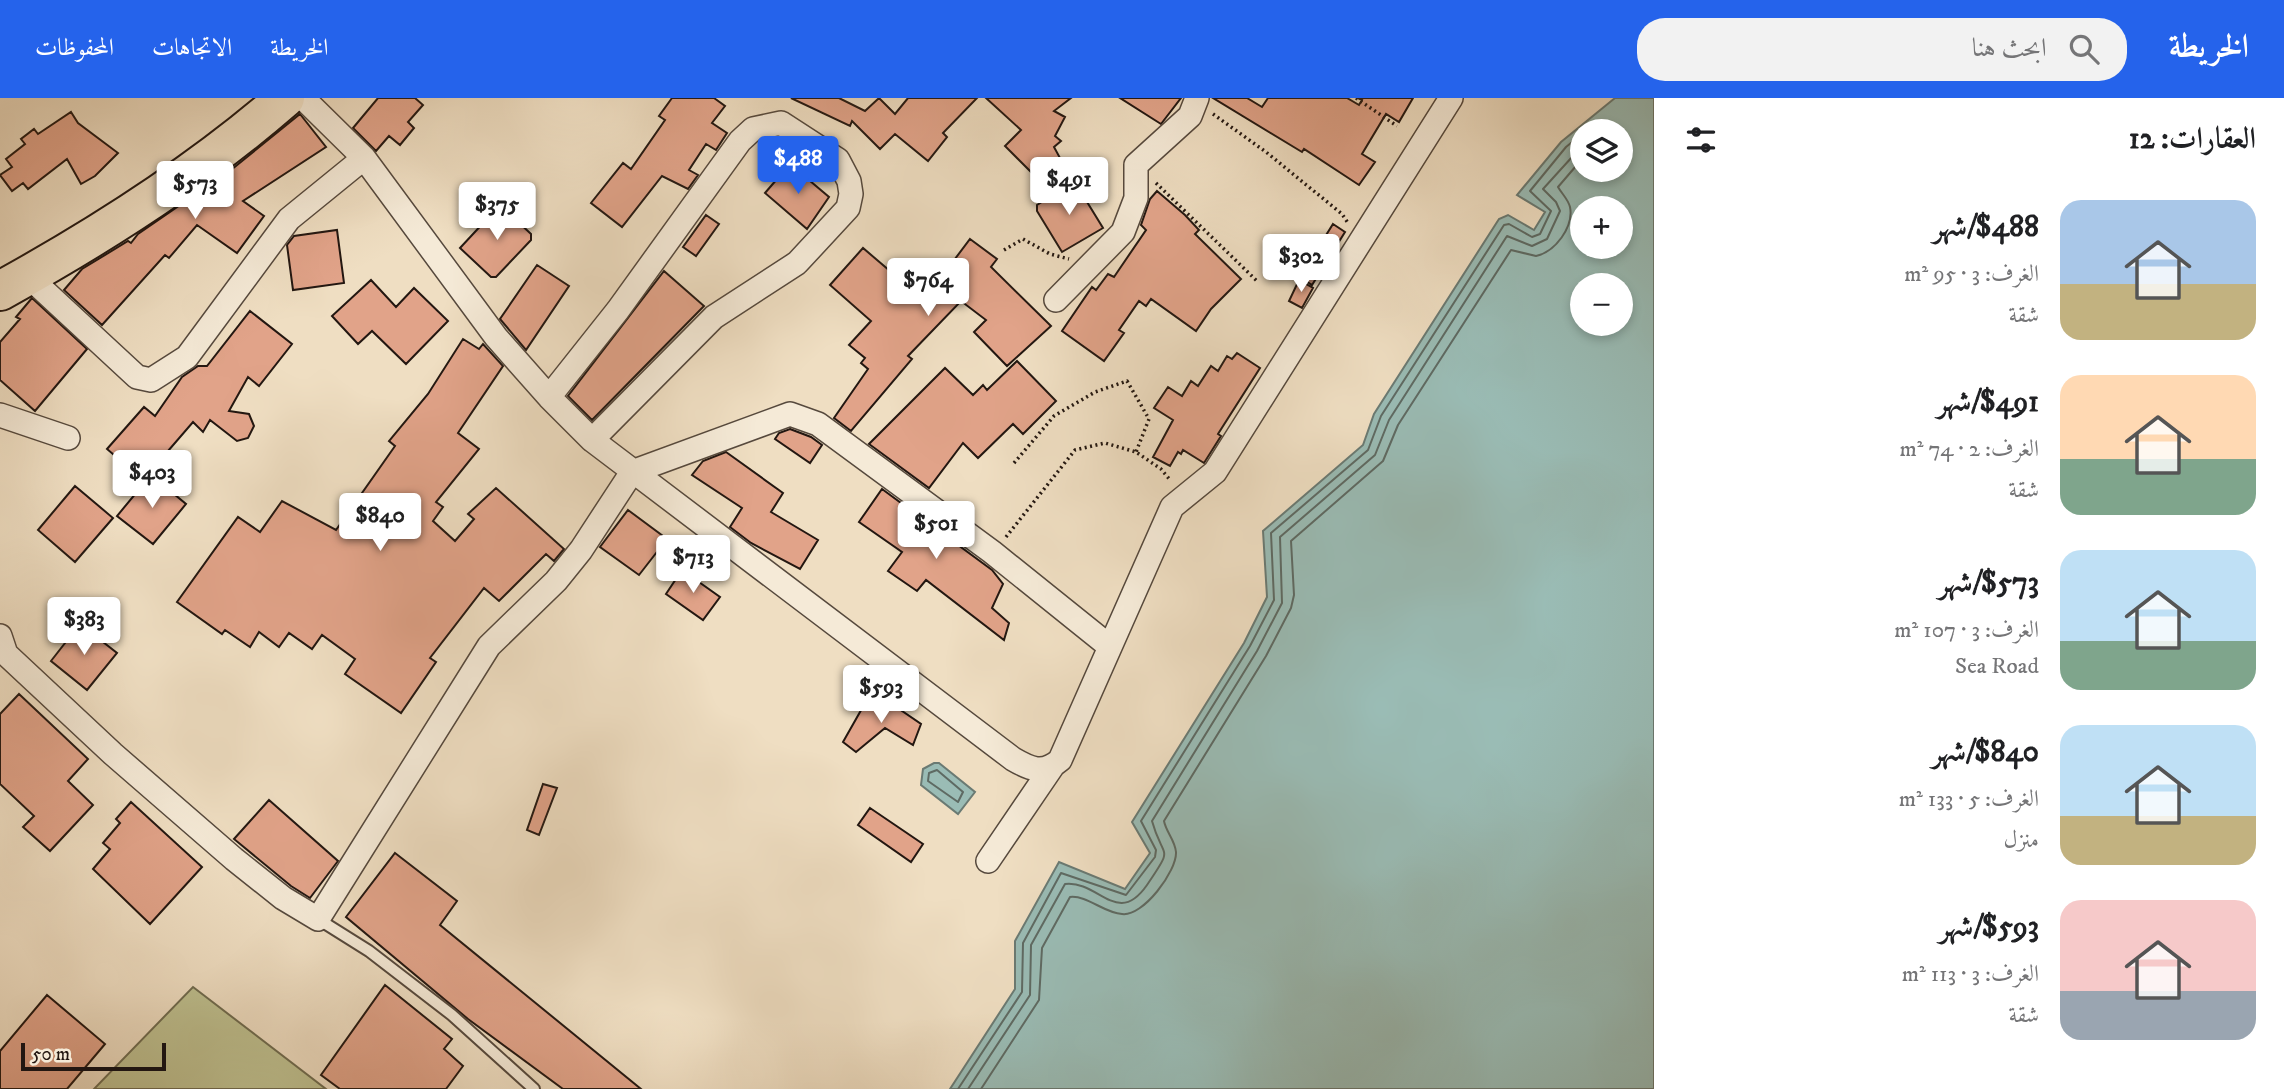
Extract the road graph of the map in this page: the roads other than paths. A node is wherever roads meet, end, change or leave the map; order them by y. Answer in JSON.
{"nodes":[{"id":1,"x":255,"y":98,"type":"edge"},
{"id":2,"x":285,"y":98,"type":"edge"},
{"id":3,"x":303,"y":98,"type":"edge"},
{"id":4,"x":1451,"y":98,"type":"edge"},
{"id":5,"x":1196,"y":102,"type":"edge"},
{"id":6,"x":364,"y":158,"type":"junction"},
{"id":7,"x":9,"y":280,"type":"edge"},
{"id":8,"x":1056,"y":300,"type":"dead end"},
{"id":9,"x":549,"y":397,"type":"junction"},
{"id":10,"x":0,"y":415,"type":"edge"},
{"id":11,"x":68,"y":438,"type":"dead end"},
{"id":12,"x":592,"y":440,"type":"junction"},
{"id":13,"x":632,"y":472,"type":"junction"},
{"id":14,"x":1109,"y":646,"type":"junction"},
{"id":15,"x":2,"y":650,"type":"edge"},
{"id":16,"x":1052,"y":767,"type":"junction"},
{"id":17,"x":988,"y":861,"type":"dead end"},
{"id":18,"x":318,"y":919,"type":"junction"},
{"id":19,"x":534,"y":1089,"type":"edge"}],
"edges":[{"from":1,"to":7,"type":"highway"},
{"from":2,"to":7,"type":"highway"},
{"from":3,"to":6,"type":"street"},
{"from":4,"to":14,"type":"street"},
{"from":5,"to":8,"type":"street"},
{"from":6,"to":7,"type":"street"},
{"from":6,"to":9,"type":"street"},
{"from":9,"to":12,"type":"street"},
{"from":9,"to":12,"type":"street"},
{"from":10,"to":11,"type":"street"},
{"from":12,"to":13,"type":"street"},
{"from":13,"to":14,"type":"street"},
{"from":13,"to":16,"type":"street"},
{"from":13,"to":18,"type":"street"},
{"from":14,"to":16,"type":"street"},
{"from":15,"to":18,"type":"street"},
{"from":16,"to":17,"type":"street"},
{"from":18,"to":19,"type":"lane"}]}
